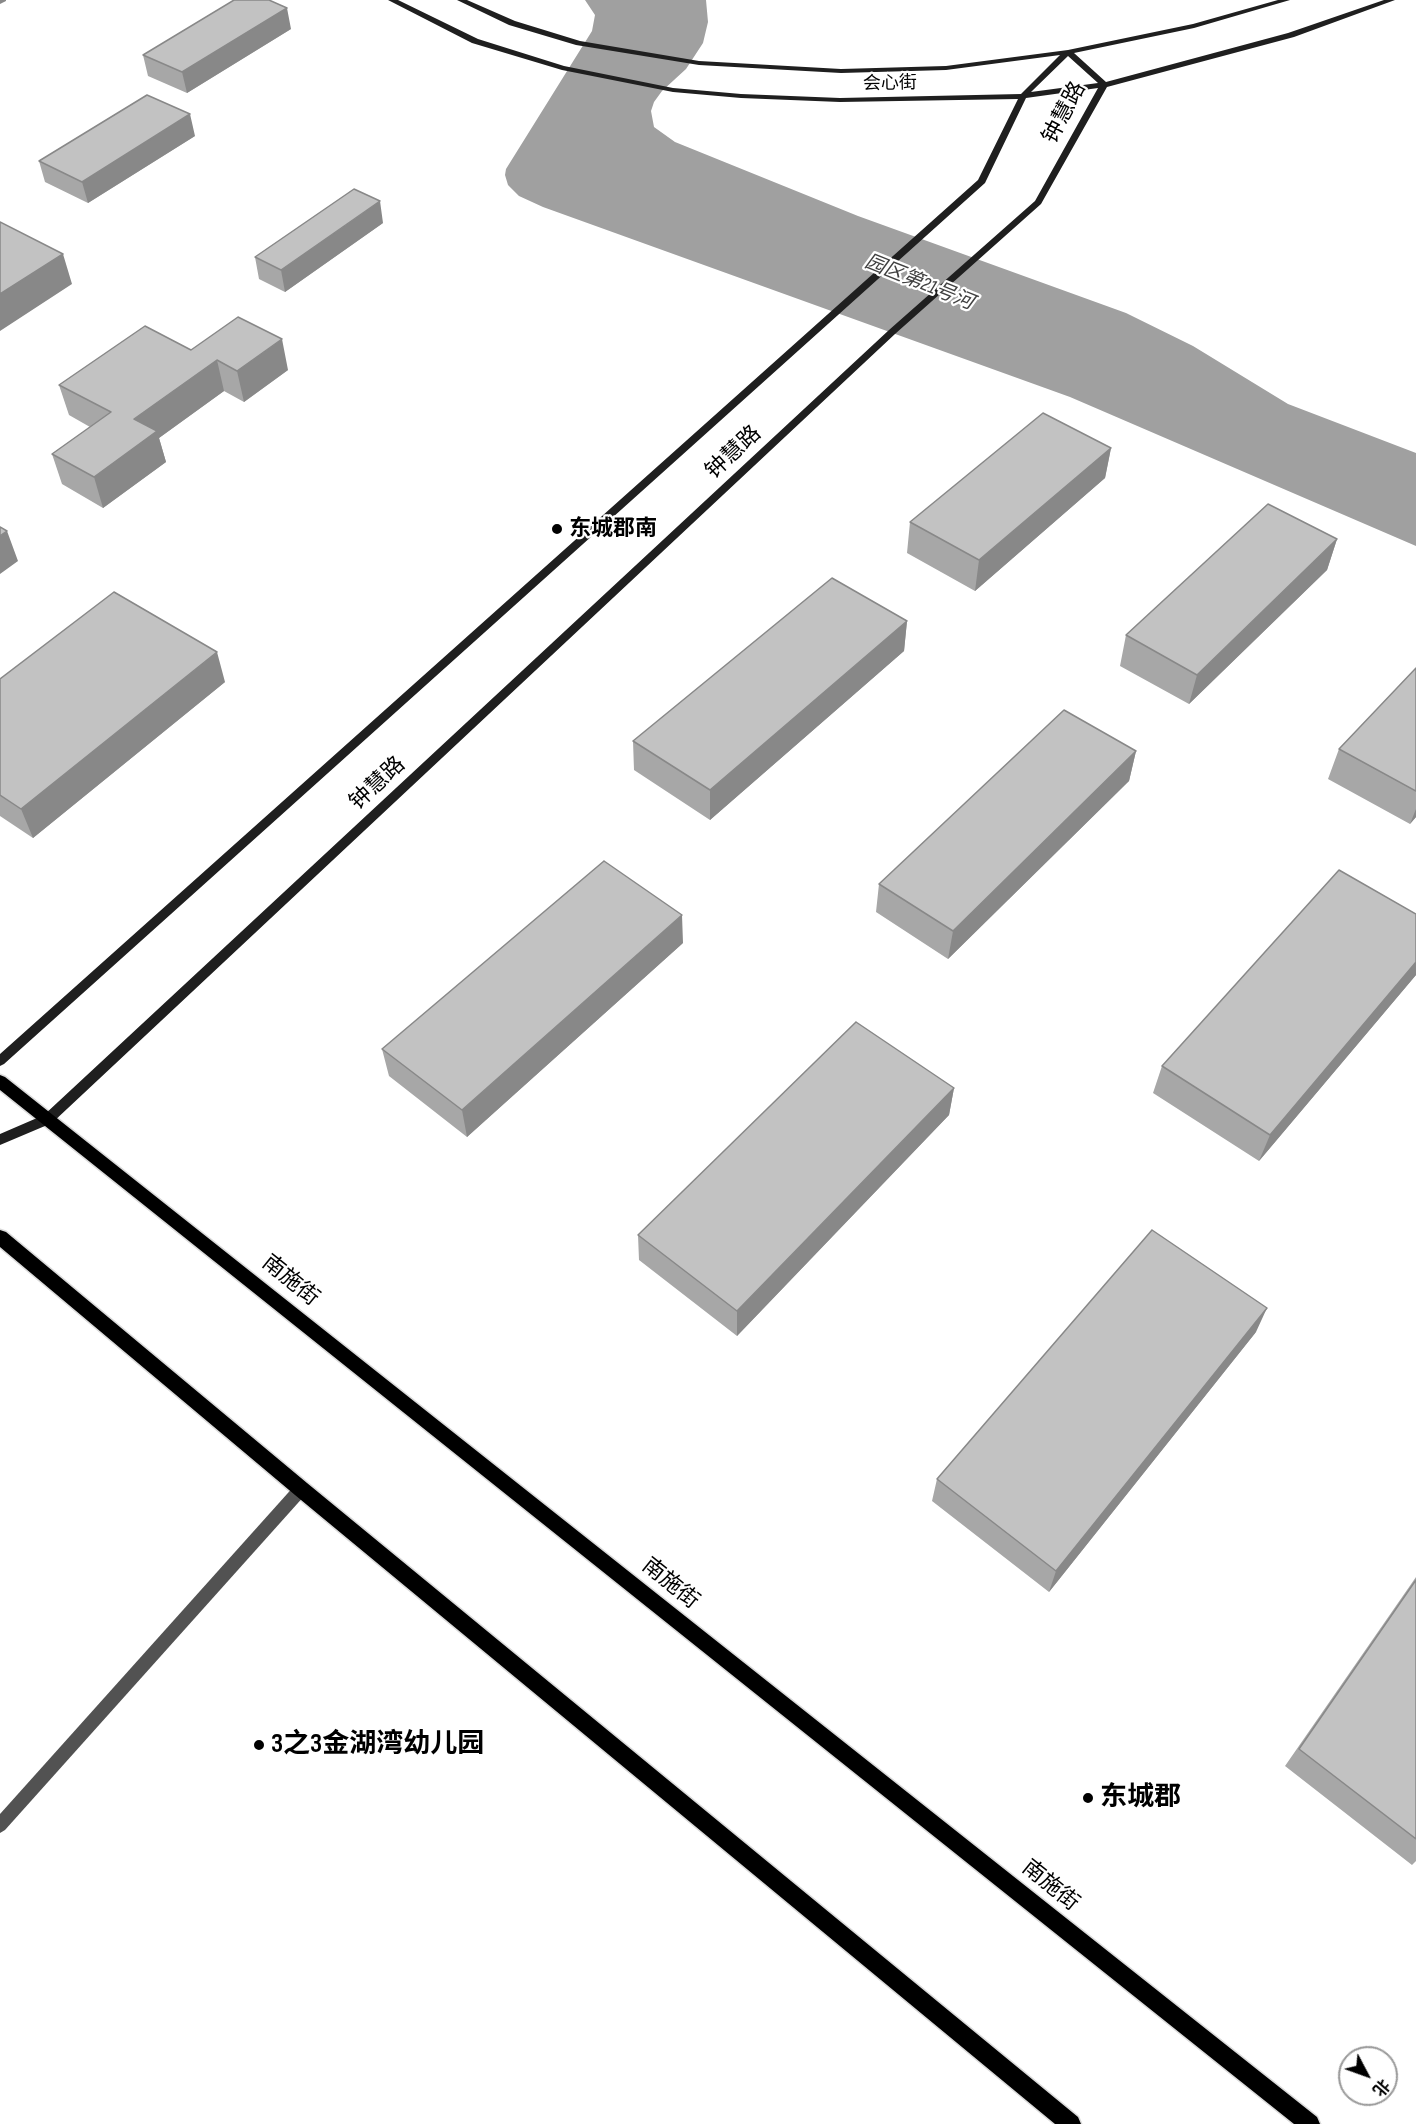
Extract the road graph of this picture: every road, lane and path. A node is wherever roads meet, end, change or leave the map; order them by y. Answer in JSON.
{"nodes":[{"id":1,"x":392,"y":0,"type":"edge"},
{"id":2,"x":460,"y":0,"type":"edge"},
{"id":3,"x":1286,"y":0,"type":"edge"},
{"id":4,"x":1391,"y":0,"type":"edge"},
{"id":5,"x":1068,"y":52,"type":"junction"},
{"id":6,"x":1104,"y":85,"type":"junction"},
{"id":7,"x":1023,"y":96,"type":"junction"},
{"id":8,"x":0,"y":1061,"type":"edge"},
{"id":9,"x":0,"y":1081,"type":"edge"},
{"id":10,"x":48,"y":1119,"type":"junction"},
{"id":11,"x":0,"y":1140,"type":"edge"},
{"id":12,"x":0,"y":1237,"type":"edge"},
{"id":13,"x":301,"y":1489,"type":"junction"},
{"id":14,"x":0,"y":1825,"type":"edge"},
{"id":15,"x":1071,"y":2124,"type":"edge"},
{"id":16,"x":1310,"y":2124,"type":"edge"}],
"edges":[{"from":1,"to":7,"type":"street","name":"会心街"},
{"from":2,"to":5,"type":"street","name":"会心街"},
{"from":3,"to":5,"type":"street","name":"会心街"},
{"from":4,"to":6,"type":"street","name":"会心街"},
{"from":5,"to":6,"type":"street","name":"钟慧路"},
{"from":5,"to":7,"type":"street","name":"钟慧路"},
{"from":6,"to":7,"type":"street","name":"会心街"},
{"from":6,"to":10,"type":"street","name":"钟慧路"},
{"from":7,"to":8,"type":"street","name":"钟慧路"},
{"from":9,"to":10,"type":"main road","name":"南施街"},
{"from":10,"to":11,"type":"street","name":"钟慧路"},
{"from":10,"to":16,"type":"main road","name":"南施街"},
{"from":12,"to":13,"type":"main road"},
{"from":13,"to":14,"type":"lane"},
{"from":13,"to":15,"type":"main road"}]}
